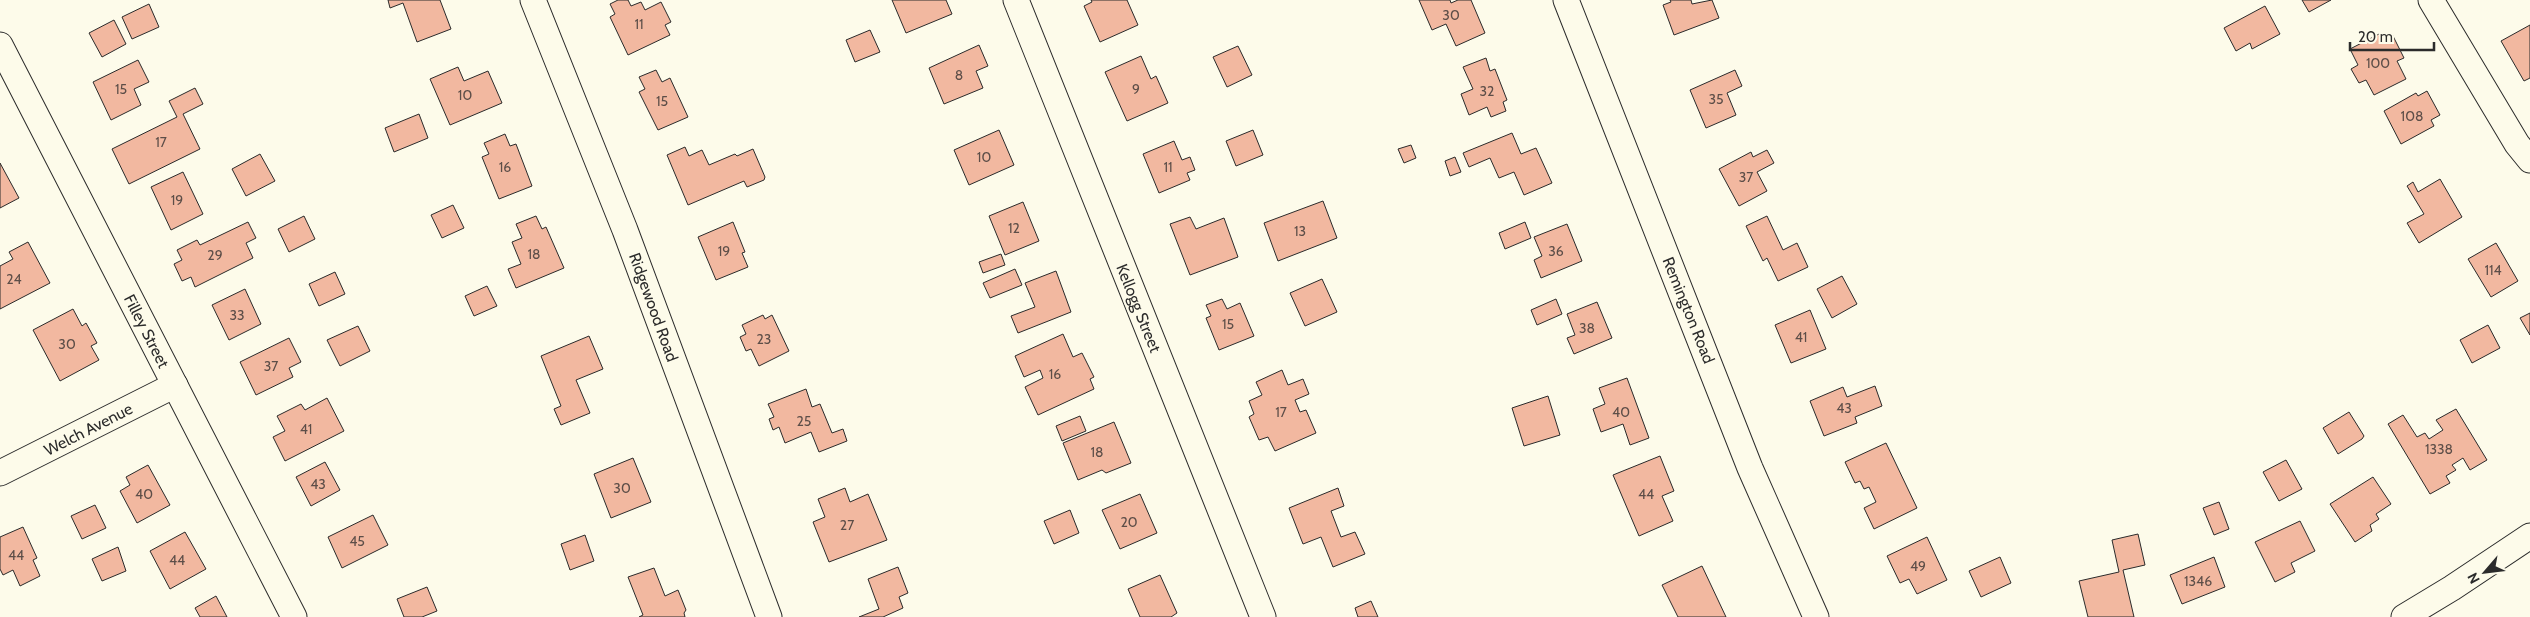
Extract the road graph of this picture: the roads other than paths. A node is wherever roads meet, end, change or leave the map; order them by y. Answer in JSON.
{"nodes":[{"id":1,"x":533,"y":0,"type":"edge"},
{"id":2,"x":1016,"y":0,"type":"edge"},
{"id":3,"x":1566,"y":0,"type":"edge"},
{"id":4,"x":2431,"y":0,"type":"edge"},
{"id":5,"x":0,"y":45,"type":"edge"},
{"id":6,"x":2530,"y":160,"type":"edge"},
{"id":7,"x":175,"y":385,"type":"junction"},
{"id":8,"x":0,"y":473,"type":"edge"},
{"id":9,"x":2530,"y":536,"type":"edge"},
{"id":10,"x":294,"y":617,"type":"edge"},
{"id":11,"x":768,"y":617,"type":"edge"},
{"id":12,"x":1263,"y":617,"type":"edge"},
{"id":13,"x":1816,"y":617,"type":"edge"},
{"id":14,"x":2404,"y":617,"type":"edge"}],
"edges":[{"from":1,"to":11,"type":"street","name":"Ridgewood Road"},
{"from":2,"to":12,"type":"street","name":"Kellogg Street"},
{"from":3,"to":13,"type":"street","name":"Remington Road"},
{"from":4,"to":6,"type":"street"},
{"from":5,"to":7,"type":"street","name":"Filley Street"},
{"from":7,"to":8,"type":"street","name":"Welch Avenue"},
{"from":7,"to":10,"type":"street","name":"Filley Street"},
{"from":9,"to":14,"type":"street"}]}
